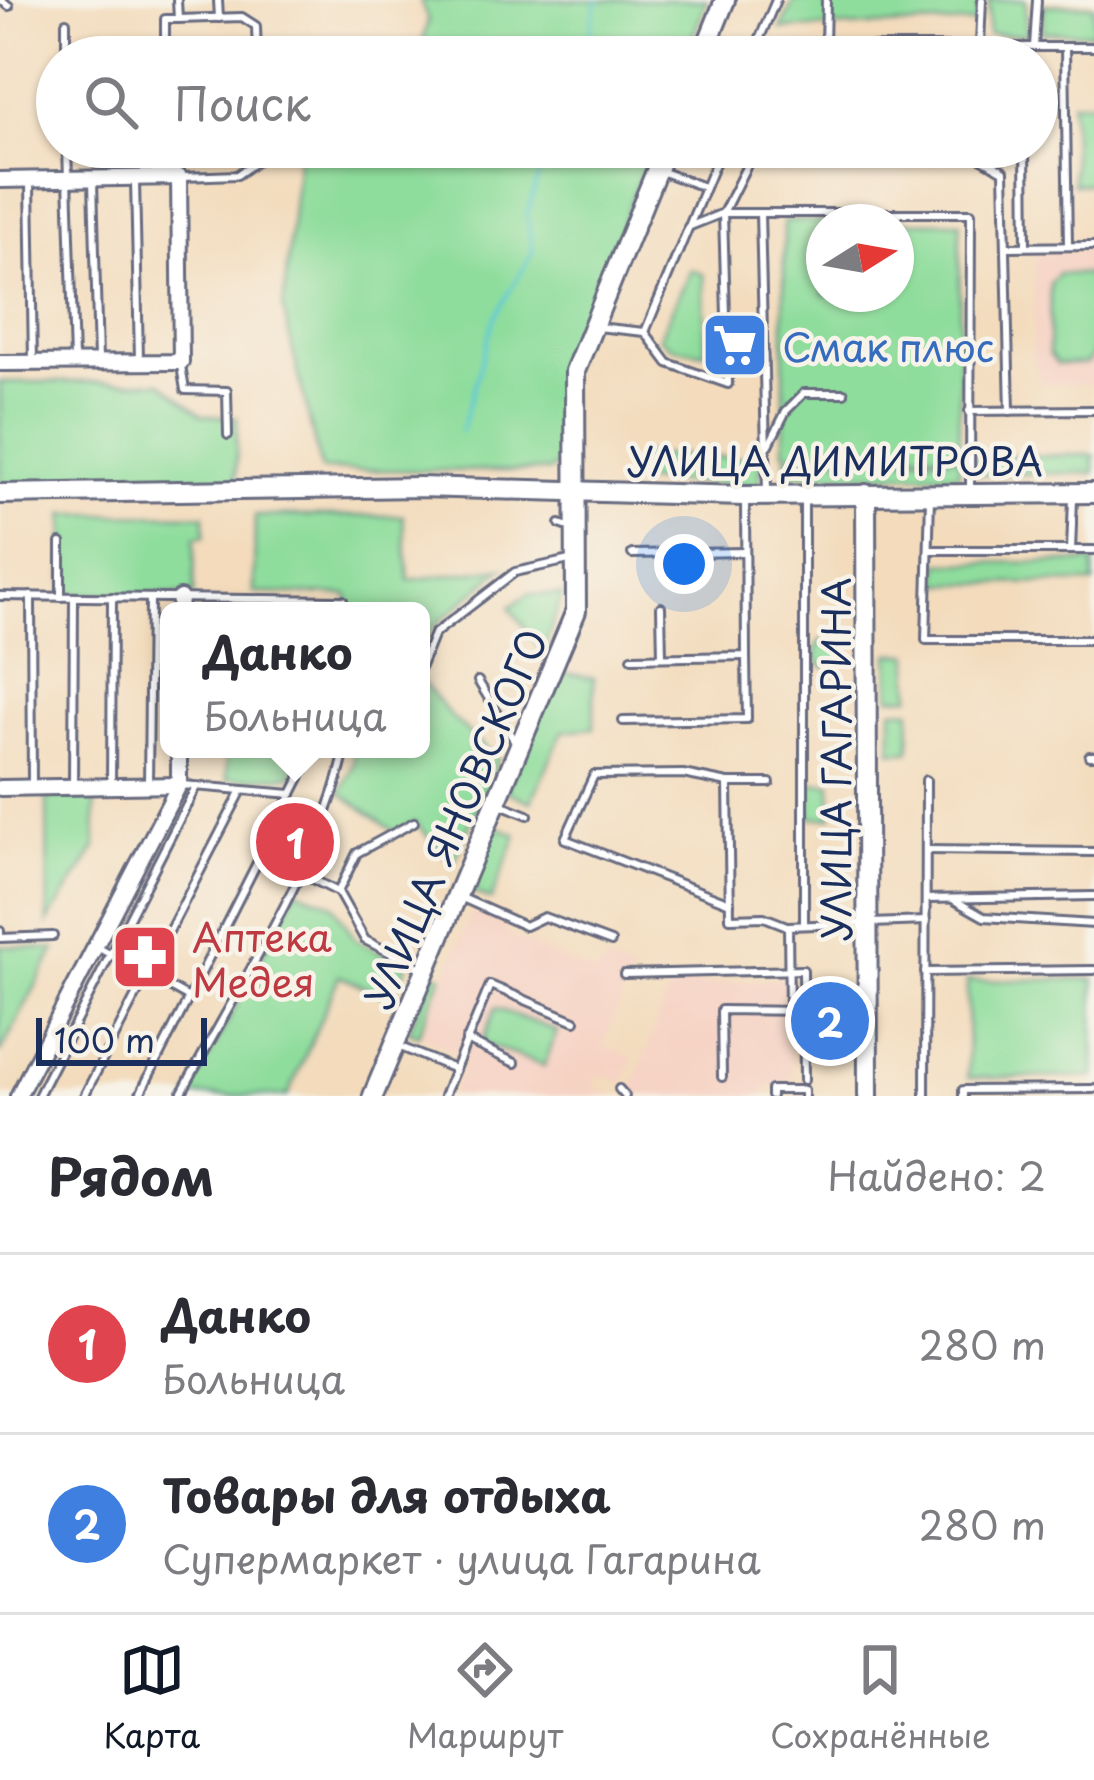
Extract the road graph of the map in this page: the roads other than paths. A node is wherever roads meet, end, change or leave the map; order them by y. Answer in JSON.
{"nodes":[{"id":1,"x":1,"y":0,"type":"edge"},
{"id":2,"x":177,"y":0,"type":"edge"},
{"id":3,"x":218,"y":0,"type":"edge"},
{"id":4,"x":725,"y":0,"type":"edge"},
{"id":5,"x":776,"y":0,"type":"edge"},
{"id":6,"x":826,"y":0,"type":"edge"},
{"id":7,"x":982,"y":0,"type":"edge"},
{"id":8,"x":1037,"y":0,"type":"edge"},
{"id":9,"x":9,"y":6,"type":"dead end"},
{"id":10,"x":219,"y":18,"type":"junction"},
{"id":11,"x":178,"y":19,"type":"junction"},
{"id":12,"x":66,"y":22,"type":"dead end"},
{"id":13,"x":66,"y":36,"type":"edge"},
{"id":14,"x":165,"y":36,"type":"edge"},
{"id":15,"x":256,"y":36,"type":"edge"},
{"id":16,"x":713,"y":36,"type":"edge"},
{"id":17,"x":761,"y":36,"type":"edge"},
{"id":18,"x":825,"y":36,"type":"edge"},
{"id":19,"x":980,"y":36,"type":"edge"},
{"id":20,"x":1035,"y":36,"type":"edge"},
{"id":21,"x":1094,"y":46,"type":"edge"},
{"id":22,"x":1058,"y":47,"type":"edge"},
{"id":23,"x":1065,"y":47,"type":"junction"},
{"id":24,"x":68,"y":168,"type":"edge"},
{"id":25,"x":170,"y":168,"type":"edge"},
{"id":26,"x":247,"y":168,"type":"edge"},
{"id":27,"x":713,"y":168,"type":"edge"},
{"id":28,"x":746,"y":168,"type":"edge"},
{"id":29,"x":1001,"y":168,"type":"edge"},
{"id":30,"x":1024,"y":168,"type":"edge"},
{"id":31,"x":656,"y":170,"type":"joint"},
{"id":32,"x":135,"y":177,"type":"junction"},
{"id":33,"x":172,"y":177,"type":"junction"},
{"id":34,"x":68,"y":178,"type":"junction"},
{"id":35,"x":93,"y":178,"type":"junction"},
{"id":36,"x":29,"y":179,"type":"junction"},
{"id":37,"x":0,"y":180,"type":"edge"},
{"id":38,"x":704,"y":187,"type":"junction"},
{"id":39,"x":723,"y":213,"type":"junction"},
{"id":40,"x":760,"y":213,"type":"junction"},
{"id":41,"x":688,"y":227,"type":"junction"},
{"id":42,"x":1026,"y":246,"type":"junction"},
{"id":43,"x":1068,"y":246,"type":"junction"},
{"id":44,"x":1094,"y":246,"type":"edge"},
{"id":45,"x":1007,"y":247,"type":"junction"},
{"id":46,"x":593,"y":326,"type":"junction"},
{"id":47,"x":645,"y":332,"type":"junction"},
{"id":48,"x":181,"y":362,"type":"junction"},
{"id":49,"x":33,"y":363,"type":"junction"},
{"id":50,"x":98,"y":363,"type":"junction"},
{"id":51,"x":139,"y":363,"type":"junction"},
{"id":52,"x":0,"y":364,"type":"edge"},
{"id":53,"x":74,"y":364,"type":"junction"},
{"id":54,"x":844,"y":393,"type":"dead end"},
{"id":55,"x":1094,"y":410,"type":"edge"},
{"id":56,"x":1010,"y":411,"type":"junction"},
{"id":57,"x":969,"y":412,"type":"junction"},
{"id":58,"x":227,"y":435,"type":"dead end"},
{"id":59,"x":766,"y":452,"type":"junction"},
{"id":60,"x":576,"y":489,"type":"junction"},
{"id":61,"x":1073,"y":493,"type":"junction"},
{"id":62,"x":1094,"y":493,"type":"edge"},
{"id":63,"x":0,"y":494,"type":"edge"},
{"id":64,"x":866,"y":494,"type":"junction"},
{"id":65,"x":930,"y":494,"type":"junction"},
{"id":66,"x":970,"y":494,"type":"junction"},
{"id":67,"x":804,"y":495,"type":"junction"},
{"id":68,"x":745,"y":496,"type":"junction"},
{"id":69,"x":767,"y":496,"type":"junction"},
{"id":70,"x":61,"y":543,"type":"dead end"},
{"id":71,"x":928,"y":550,"type":"junction"},
{"id":72,"x":1072,"y":550,"type":"junction"},
{"id":73,"x":1094,"y":550,"type":"edge"},
{"id":74,"x":745,"y":552,"type":"junction"},
{"id":75,"x":632,"y":554,"type":"dead end"},
{"id":76,"x":577,"y":559,"type":"junction"},
{"id":77,"x":0,"y":596,"type":"edge"},
{"id":78,"x":31,"y":596,"type":"junction"},
{"id":79,"x":61,"y":597,"type":"junction"},
{"id":80,"x":74,"y":597,"type":"junction"},
{"id":81,"x":112,"y":597,"type":"junction"},
{"id":82,"x":150,"y":598,"type":"junction"},
{"id":83,"x":304,"y":599,"type":"joint"},
{"id":84,"x":169,"y":602,"type":"edge"},
{"id":85,"x":229,"y":602,"type":"edge"},
{"id":86,"x":343,"y":602,"type":"edge"},
{"id":87,"x":661,"y":607,"type":"dead end"},
{"id":88,"x":1094,"y":640,"type":"edge"},
{"id":89,"x":430,"y":644,"type":"edge"},
{"id":90,"x":746,"y":656,"type":"junction"},
{"id":91,"x":632,"y":658,"type":"dead end"},
{"id":92,"x":662,"y":658,"type":"junction"},
{"id":93,"x":478,"y":681,"type":"dead end"},
{"id":94,"x":623,"y":721,"type":"dead end"},
{"id":95,"x":519,"y":748,"type":"junction"},
{"id":96,"x":179,"y":758,"type":"edge"},
{"id":97,"x":307,"y":758,"type":"edge"},
{"id":98,"x":344,"y":758,"type":"edge"},
{"id":99,"x":926,"y":780,"type":"dead end"},
{"id":100,"x":728,"y":783,"type":"junction"},
{"id":101,"x":770,"y":783,"type":"dead end"},
{"id":102,"x":148,"y":785,"type":"junction"},
{"id":103,"x":179,"y":785,"type":"junction"},
{"id":104,"x":111,"y":786,"type":"junction"},
{"id":105,"x":73,"y":787,"type":"junction"},
{"id":106,"x":196,"y":787,"type":"junction"},
{"id":107,"x":0,"y":788,"type":"edge"},
{"id":108,"x":32,"y":788,"type":"junction"},
{"id":109,"x":241,"y":793,"type":"junction"},
{"id":110,"x":292,"y":794,"type":"junction"},
{"id":111,"x":496,"y":802,"type":"junction"},
{"id":112,"x":528,"y":815,"type":"dead end"},
{"id":113,"x":414,"y":822,"type":"dead end"},
{"id":114,"x":926,"y":850,"type":"junction"},
{"id":115,"x":1094,"y":852,"type":"edge"},
{"id":116,"x":298,"y":872,"type":"junction"},
{"id":117,"x":338,"y":892,"type":"junction"},
{"id":118,"x":457,"y":896,"type":"junction"},
{"id":119,"x":1094,"y":896,"type":"edge"},
{"id":120,"x":951,"y":898,"type":"junction"},
{"id":121,"x":926,"y":899,"type":"junction"},
{"id":122,"x":730,"y":903,"type":"junction"},
{"id":123,"x":926,"y":921,"type":"junction"},
{"id":124,"x":867,"y":922,"type":"junction"},
{"id":125,"x":1094,"y":924,"type":"edge"},
{"id":126,"x":804,"y":925,"type":"junction"},
{"id":127,"x":788,"y":926,"type":"junction"},
{"id":128,"x":0,"y":931,"type":"edge"},
{"id":129,"x":53,"y":936,"type":"dead end"},
{"id":130,"x":610,"y":942,"type":"dead end"},
{"id":131,"x":94,"y":945,"type":"junction"},
{"id":132,"x":111,"y":954,"type":"junction"},
{"id":133,"x":426,"y":970,"type":"junction"},
{"id":134,"x":788,"y":970,"type":"junction"},
{"id":135,"x":1094,"y":970,"type":"edge"},
{"id":136,"x":926,"y":972,"type":"junction"},
{"id":137,"x":148,"y":974,"type":"junction"},
{"id":138,"x":625,"y":974,"type":"dead end"},
{"id":139,"x":189,"y":998,"type":"junction"},
{"id":140,"x":804,"y":1011,"type":"junction"},
{"id":141,"x":789,"y":1012,"type":"junction"},
{"id":142,"x":575,"y":1022,"type":"dead end"},
{"id":143,"x":466,"y":1040,"type":"junction"},
{"id":144,"x":394,"y":1045,"type":"junction"},
{"id":145,"x":515,"y":1063,"type":"dead end"},
{"id":146,"x":454,"y":1068,"type":"junction"},
{"id":147,"x":722,"y":1077,"type":"dead end"},
{"id":148,"x":804,"y":1080,"type":"dead end"},
{"id":149,"x":1094,"y":1089,"type":"edge"},
{"id":150,"x":17,"y":1096,"type":"edge"},
{"id":151,"x":38,"y":1096,"type":"edge"},
{"id":152,"x":84,"y":1096,"type":"edge"},
{"id":153,"x":139,"y":1096,"type":"edge"},
{"id":154,"x":180,"y":1096,"type":"edge"},
{"id":155,"x":373,"y":1096,"type":"edge"},
{"id":156,"x":444,"y":1096,"type":"edge"},
{"id":157,"x":770,"y":1096,"type":"edge"},
{"id":158,"x":804,"y":1096,"type":"edge"},
{"id":159,"x":868,"y":1096,"type":"edge"},
{"id":160,"x":925,"y":1096,"type":"edge"},
{"id":161,"x":963,"y":1096,"type":"edge"}],
"edges":[{"from":1,"to":9,"type":"lane"},
{"from":2,"to":11,"type":"lane"},
{"from":3,"to":10,"type":"lane"},
{"from":4,"to":16,"type":"street"},
{"from":5,"to":17,"type":"lane"},
{"from":6,"to":18,"type":"lane"},
{"from":7,"to":19,"type":"lane"},
{"from":8,"to":20,"type":"lane"},
{"from":10,"to":11,"type":"lane"},
{"from":10,"to":15,"type":"lane"},
{"from":11,"to":14,"type":"lane"},
{"from":12,"to":13,"type":"lane"},
{"from":21,"to":23,"type":"lane"},
{"from":22,"to":23,"type":"lane"},
{"from":23,"to":43,"type":"lane"},
{"from":24,"to":34,"type":"lane"},
{"from":25,"to":33,"type":"lane"},
{"from":26,"to":33,"type":"lane"},
{"from":27,"to":38,"type":"lane"},
{"from":28,"to":39,"type":"lane"},
{"from":29,"to":45,"type":"lane"},
{"from":30,"to":42,"type":"lane"},
{"from":31,"to":38,"type":"lane"},
{"from":31,"to":46,"type":"street","name":"УЛИЦА ЯНОВСКОГО"},
{"from":32,"to":33,"type":"street"},
{"from":32,"to":35,"type":"street"},
{"from":32,"to":51,"type":"lane"},
{"from":33,"to":48,"type":"street"},
{"from":34,"to":35,"type":"street"},
{"from":34,"to":36,"type":"street"},
{"from":34,"to":53,"type":"lane"},
{"from":35,"to":50,"type":"lane"},
{"from":36,"to":37,"type":"street"},
{"from":36,"to":49,"type":"lane"},
{"from":38,"to":41,"type":"lane"},
{"from":39,"to":40,"type":"lane"},
{"from":39,"to":41,"type":"lane"},
{"from":39,"to":47,"type":"lane"},
{"from":40,"to":57,"type":"lane"},
{"from":40,"to":59,"type":"lane"},
{"from":41,"to":47,"type":"lane"},
{"from":42,"to":43,"type":"lane"},
{"from":42,"to":45,"type":"lane"},
{"from":43,"to":44,"type":"lane"},
{"from":45,"to":56,"type":"lane"},
{"from":46,"to":47,"type":"lane"},
{"from":46,"to":60,"type":"street","name":"УЛИЦА ЯНОВСКОГО"},
{"from":48,"to":51,"type":"street"},
{"from":48,"to":58,"type":"lane"},
{"from":49,"to":52,"type":"street"},
{"from":49,"to":53,"type":"street"},
{"from":50,"to":51,"type":"street"},
{"from":50,"to":53,"type":"street"},
{"from":54,"to":59,"type":"lane"},
{"from":55,"to":56,"type":"lane"},
{"from":56,"to":57,"type":"lane"},
{"from":57,"to":66,"type":"lane"},
{"from":59,"to":69,"type":"lane"},
{"from":60,"to":63,"type":"street","name":"УЛИЦА ДИМИТРОВА"},
{"from":60,"to":68,"type":"street","name":"УЛИЦА ДИМИТРОВА"},
{"from":60,"to":76,"type":"street","name":"УЛИЦА ЯНОВСКОГО"},
{"from":61,"to":62,"type":"street","name":"УЛИЦА ДИМИТРОВА"},
{"from":61,"to":66,"type":"street","name":"УЛИЦА ДИМИТРОВА"},
{"from":61,"to":72,"type":"lane"},
{"from":64,"to":65,"type":"street","name":"УЛИЦА ДИМИТРОВА"},
{"from":64,"to":67,"type":"street","name":"УЛИЦА ДИМИТРОВА"},
{"from":64,"to":124,"type":"street","name":"УЛИЦА ГАГАРИНА"},
{"from":65,"to":66,"type":"street","name":"УЛИЦА ДИМИТРОВА"},
{"from":65,"to":71,"type":"lane"},
{"from":67,"to":69,"type":"street","name":"УЛИЦА ДИМИТРОВА"},
{"from":67,"to":126,"type":"lane"},
{"from":68,"to":69,"type":"street","name":"УЛИЦА ДИМИТРОВА"},
{"from":68,"to":74,"type":"lane"},
{"from":70,"to":79,"type":"lane"},
{"from":71,"to":72,"type":"lane"},
{"from":71,"to":88,"type":"lane"},
{"from":72,"to":73,"type":"lane"},
{"from":74,"to":75,"type":"lane"},
{"from":74,"to":90,"type":"lane"},
{"from":76,"to":89,"type":"lane"},
{"from":76,"to":95,"type":"street","name":"УЛИЦА ЯНОВСКОГО"},
{"from":77,"to":78,"type":"lane"},
{"from":78,"to":79,"type":"lane"},
{"from":78,"to":108,"type":"lane"},
{"from":79,"to":80,"type":"lane"},
{"from":80,"to":81,"type":"lane"},
{"from":80,"to":105,"type":"lane"},
{"from":81,"to":82,"type":"lane"},
{"from":81,"to":104,"type":"lane"},
{"from":82,"to":84,"type":"lane"},
{"from":82,"to":102,"type":"lane"},
{"from":83,"to":85,"type":"lane"},
{"from":83,"to":86,"type":"lane"},
{"from":87,"to":92,"type":"lane"},
{"from":90,"to":92,"type":"lane"},
{"from":90,"to":94,"type":"lane"},
{"from":91,"to":92,"type":"lane"},
{"from":93,"to":95,"type":"lane"},
{"from":95,"to":111,"type":"street","name":"УЛИЦА ЯНОВСКОГО"},
{"from":96,"to":103,"type":"street"},
{"from":97,"to":110,"type":"lane"},
{"from":98,"to":116,"type":"lane"},
{"from":99,"to":114,"type":"lane"},
{"from":100,"to":101,"type":"lane"},
{"from":100,"to":122,"type":"lane"},
{"from":100,"to":122,"type":"lane"},
{"from":102,"to":103,"type":"street"},
{"from":102,"to":104,"type":"street"},
{"from":103,"to":106,"type":"lane"},
{"from":103,"to":131,"type":"street"},
{"from":104,"to":105,"type":"street"},
{"from":105,"to":108,"type":"street"},
{"from":106,"to":109,"type":"lane"},
{"from":106,"to":132,"type":"lane"},
{"from":107,"to":108,"type":"street"},
{"from":109,"to":110,"type":"lane"},
{"from":109,"to":137,"type":"lane"},
{"from":110,"to":139,"type":"lane"},
{"from":111,"to":112,"type":"lane"},
{"from":111,"to":118,"type":"street","name":"УЛИЦА ЯНОВСКОГО"},
{"from":113,"to":117,"type":"lane"},
{"from":114,"to":115,"type":"lane"},
{"from":114,"to":121,"type":"lane"},
{"from":116,"to":117,"type":"lane"},
{"from":116,"to":154,"type":"lane"},
{"from":117,"to":133,"type":"lane"},
{"from":118,"to":130,"type":"lane"},
{"from":118,"to":133,"type":"street","name":"УЛИЦА ЯНОВСКОГО"},
{"from":119,"to":120,"type":"lane"},
{"from":120,"to":121,"type":"lane"},
{"from":120,"to":125,"type":"lane"},
{"from":121,"to":123,"type":"lane"},
{"from":122,"to":127,"type":"lane"},
{"from":123,"to":124,"type":"lane"},
{"from":123,"to":136,"type":"lane"},
{"from":124,"to":126,"type":"lane"},
{"from":124,"to":159,"type":"street","name":"УЛИЦА ГАГАРИНА"},
{"from":126,"to":127,"type":"lane"},
{"from":127,"to":134,"type":"lane"},
{"from":128,"to":129,"type":"lane"},
{"from":131,"to":132,"type":"lane"},
{"from":131,"to":150,"type":"street"},
{"from":132,"to":137,"type":"lane"},
{"from":132,"to":151,"type":"lane"},
{"from":133,"to":144,"type":"street","name":"УЛИЦА ЯНОВСКОГО"},
{"from":134,"to":138,"type":"lane"},
{"from":134,"to":140,"type":"lane"},
{"from":134,"to":141,"type":"lane"},
{"from":135,"to":136,"type":"lane"},
{"from":136,"to":160,"type":"lane"},
{"from":137,"to":139,"type":"lane"},
{"from":137,"to":152,"type":"lane"},
{"from":139,"to":153,"type":"lane"},
{"from":140,"to":141,"type":"lane"},
{"from":140,"to":148,"type":"lane"},
{"from":141,"to":147,"type":"lane"},
{"from":142,"to":143,"type":"lane"},
{"from":143,"to":145,"type":"lane"},
{"from":143,"to":146,"type":"lane"},
{"from":144,"to":146,"type":"lane"},
{"from":144,"to":155,"type":"street","name":"УЛИЦА ЯНОВСКОГО"},
{"from":146,"to":156,"type":"lane"},
{"from":149,"to":161,"type":"lane"},
{"from":157,"to":158,"type":"lane"}]}
